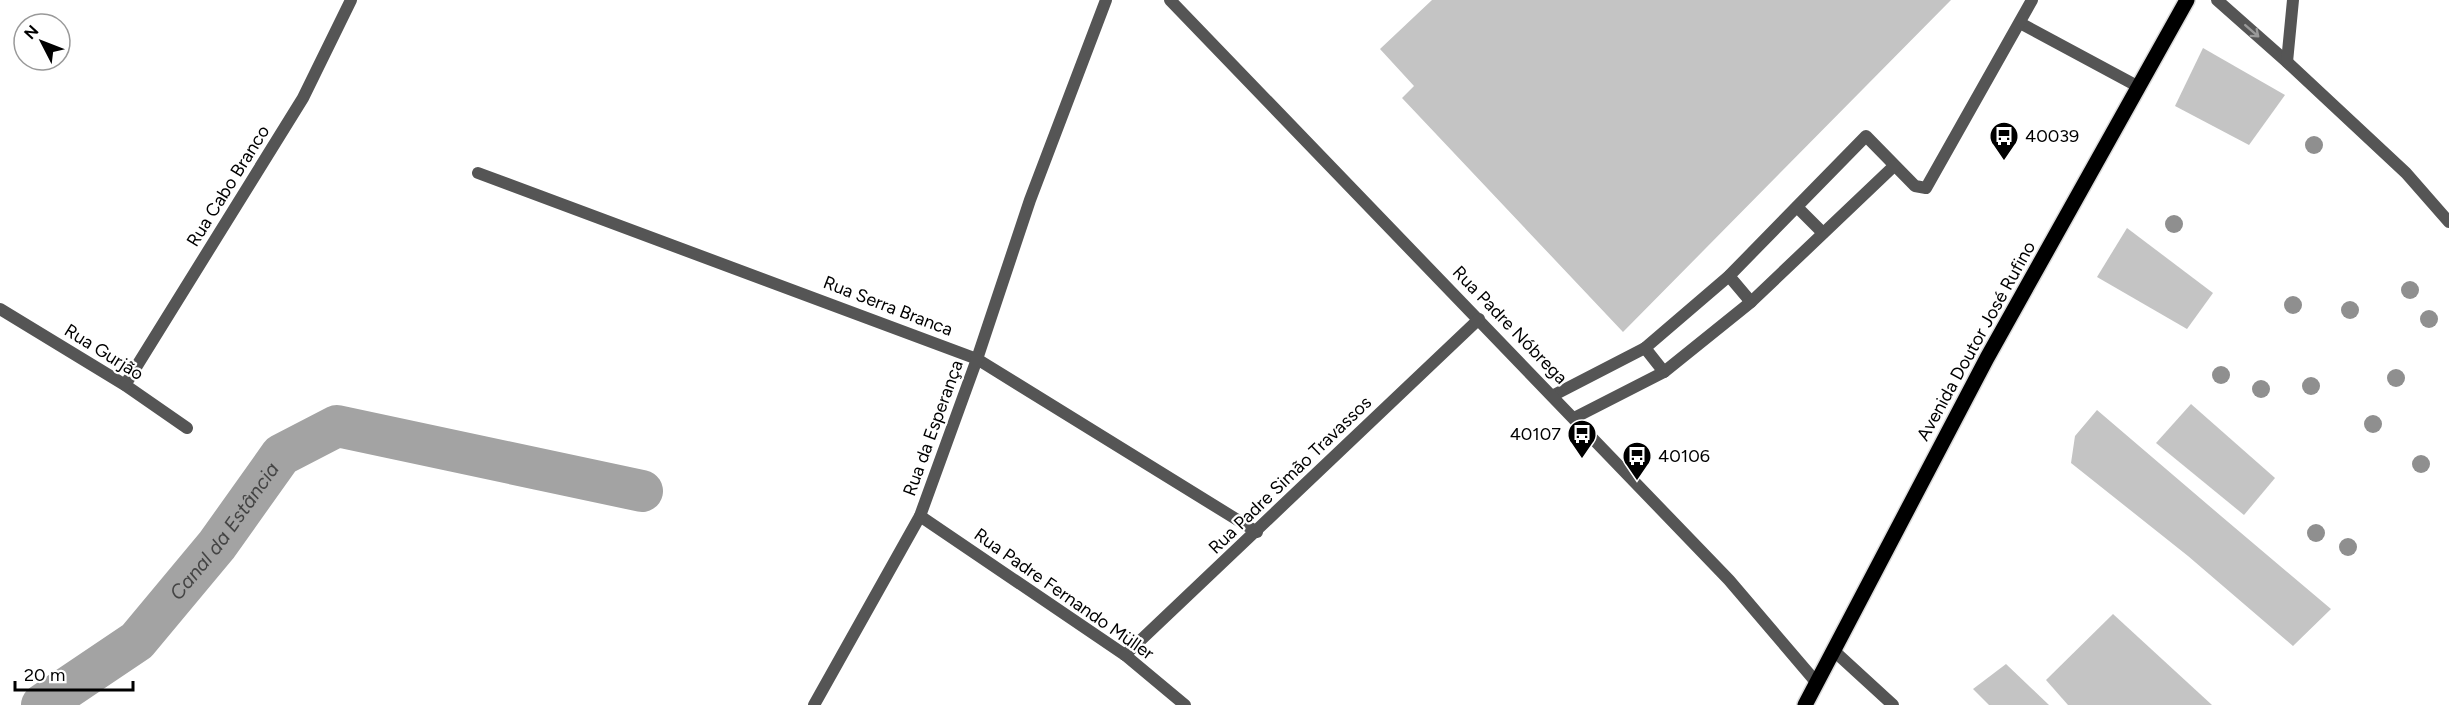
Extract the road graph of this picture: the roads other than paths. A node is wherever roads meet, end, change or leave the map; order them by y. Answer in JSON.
{"nodes":[{"id":1,"x":351,"y":0,"type":"edge"},
{"id":2,"x":1106,"y":0,"type":"edge"},
{"id":3,"x":1170,"y":0,"type":"edge"},
{"id":4,"x":2032,"y":0,"type":"edge"},
{"id":5,"x":2187,"y":0,"type":"edge"},
{"id":6,"x":2217,"y":0,"type":"edge"},
{"id":7,"x":2293,"y":0,"type":"edge"},
{"id":8,"x":2020,"y":22,"type":"junction"},
{"id":9,"x":2287,"y":62,"type":"junction"},
{"id":10,"x":2139,"y":87,"type":"junction"},
{"id":11,"x":1894,"y":166,"type":"junction"},
{"id":12,"x":478,"y":173,"type":"dead end"},
{"id":13,"x":1797,"y":207,"type":"junction"},
{"id":14,"x":2449,"y":222,"type":"edge"},
{"id":15,"x":1823,"y":233,"type":"junction"},
{"id":16,"x":1729,"y":276,"type":"junction"},
{"id":17,"x":1751,"y":302,"type":"junction"},
{"id":18,"x":0,"y":309,"type":"edge"},
{"id":19,"x":1479,"y":319,"type":"junction"},
{"id":20,"x":1645,"y":348,"type":"junction"},
{"id":21,"x":977,"y":359,"type":"junction"},
{"id":22,"x":1664,"y":372,"type":"junction"},
{"id":23,"x":125,"y":385,"type":"junction"},
{"id":24,"x":1552,"y":396,"type":"junction"},
{"id":25,"x":1574,"y":418,"type":"junction"},
{"id":26,"x":187,"y":428,"type":"dead end"},
{"id":27,"x":921,"y":516,"type":"junction"},
{"id":28,"x":1257,"y":532,"type":"junction"},
{"id":29,"x":1833,"y":650,"type":"junction"},
{"id":30,"x":1125,"y":655,"type":"junction"},
{"id":31,"x":1816,"y":682,"type":"junction"},
{"id":32,"x":814,"y":705,"type":"edge"},
{"id":33,"x":1185,"y":705,"type":"edge"},
{"id":34,"x":1805,"y":705,"type":"edge"},
{"id":35,"x":1893,"y":705,"type":"edge"}],
"edges":[{"from":1,"to":23,"type":"street","name":"Rua Cabo Branco"},
{"from":2,"to":21,"type":"street","name":"Rua da Esperança"},
{"from":3,"to":19,"type":"street","name":"Rua Padre Nóbrega"},
{"from":4,"to":8,"type":"street"},
{"from":5,"to":10,"type":"main road","name":"Avenida Doutor José Rufino"},
{"from":6,"to":9,"type":"street","one_way":true},
{"from":7,"to":9,"type":"street"},
{"from":8,"to":10,"type":"street"},
{"from":8,"to":11,"type":"street"},
{"from":9,"to":14,"type":"street"},
{"from":10,"to":29,"type":"main road","name":"Avenida Doutor José Rufino"},
{"from":11,"to":13,"type":"street"},
{"from":11,"to":15,"type":"street"},
{"from":12,"to":21,"type":"street","name":"Rua Serra Branca"},
{"from":13,"to":15,"type":"street"},
{"from":13,"to":16,"type":"street"},
{"from":15,"to":17,"type":"street"},
{"from":16,"to":17,"type":"street"},
{"from":16,"to":20,"type":"street"},
{"from":17,"to":22,"type":"street"},
{"from":18,"to":23,"type":"street","name":"Rua Gurjão"},
{"from":19,"to":24,"type":"street","name":"Rua Padre Nóbrega"},
{"from":19,"to":28,"type":"street","name":"Rua Padre Simão Travassos"},
{"from":20,"to":22,"type":"street"},
{"from":20,"to":24,"type":"street"},
{"from":21,"to":27,"type":"street","name":"Rua da Esperança"},
{"from":21,"to":28,"type":"street","name":"Rua Serra Branca"},
{"from":22,"to":25,"type":"street"},
{"from":23,"to":26,"type":"street","name":"Rua Gurjão"},
{"from":24,"to":25,"type":"street","name":"Rua Padre Nóbrega"},
{"from":25,"to":31,"type":"street","name":"Rua Padre Nóbrega"},
{"from":27,"to":30,"type":"street","name":"Rua Padre Fernando Müller"},
{"from":27,"to":32,"type":"street","name":"Rua da Esperança"},
{"from":28,"to":30,"type":"street","name":"Rua Padre Simão Travassos"},
{"from":29,"to":31,"type":"main road","name":"Avenida Doutor José Rufino"},
{"from":29,"to":35,"type":"street"},
{"from":30,"to":33,"type":"street","name":"Rua Padre Fernando Müller"},
{"from":31,"to":34,"type":"main road","name":"Avenida Doutor José Rufino"}]}
